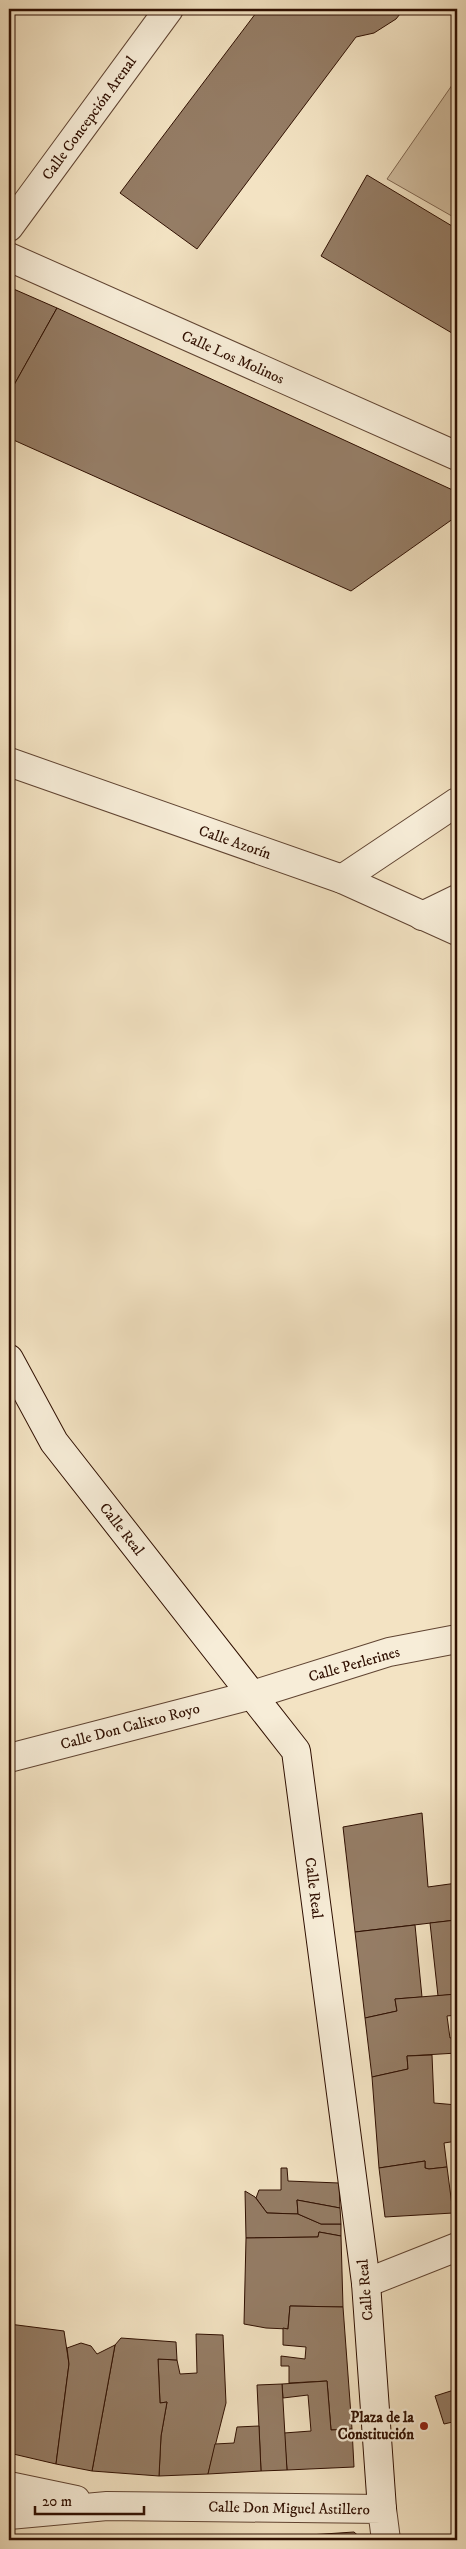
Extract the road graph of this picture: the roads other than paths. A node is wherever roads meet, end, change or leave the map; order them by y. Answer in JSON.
{"nodes":[{"id":1,"x":169,"y":9,"type":"edge"},
{"id":2,"x":9,"y":227,"type":"edge"},
{"id":3,"x":9,"y":257,"type":"edge"},
{"id":4,"x":457,"y":456,"type":"edge"},
{"id":5,"x":9,"y":762,"type":"edge"},
{"id":6,"x":457,"y":802,"type":"edge"},
{"id":7,"x":342,"y":880,"type":"junction"},
{"id":8,"x":457,"y":898,"type":"edge"},
{"id":9,"x":422,"y":916,"type":"junction"},
{"id":10,"x":457,"y":931,"type":"edge"},
{"id":11,"x":9,"y":1359,"type":"edge"},
{"id":12,"x":457,"y":1639,"type":"edge"},
{"id":13,"x":252,"y":1695,"type":"junction"},
{"id":14,"x":9,"y":1758,"type":"edge"},
{"id":15,"x":457,"y":2247,"type":"edge"},
{"id":16,"x":366,"y":2283,"type":"junction"},
{"id":17,"x":9,"y":2486,"type":"edge"},
{"id":18,"x":107,"y":2506,"type":"junction"},
{"id":19,"x":382,"y":2509,"type":"junction"},
{"id":20,"x":9,"y":2515,"type":"edge"},
{"id":21,"x":386,"y":2540,"type":"edge"}],
"edges":[{"from":1,"to":2,"type":"street","name":"Calle Concepción Arenal"},
{"from":3,"to":4,"type":"street","name":"Calle Los Molinos"},
{"from":5,"to":7,"type":"street","name":"Calle Azorín"},
{"from":6,"to":7,"type":"street"},
{"from":7,"to":9,"type":"street","name":"Calle Azorín"},
{"from":8,"to":9,"type":"street"},
{"from":9,"to":10,"type":"street","name":"Calle Azorín"},
{"from":11,"to":13,"type":"street","name":"Calle Real"},
{"from":12,"to":13,"type":"street","name":"Calle Perlerines"},
{"from":13,"to":14,"type":"street","name":"Calle Don Calixto Royo"},
{"from":13,"to":16,"type":"street","name":"Calle Real"},
{"from":15,"to":16,"type":"street"},
{"from":16,"to":19,"type":"street","name":"Calle Real"},
{"from":17,"to":18,"type":"street","name":"Calle Don Miguel Astillero"},
{"from":18,"to":19,"type":"street","name":"Calle Don Miguel Astillero"},
{"from":18,"to":20,"type":"street","name":"Calle Don Miguel Astillero"},
{"from":19,"to":21,"type":"street","name":"Calle Real"}]}
